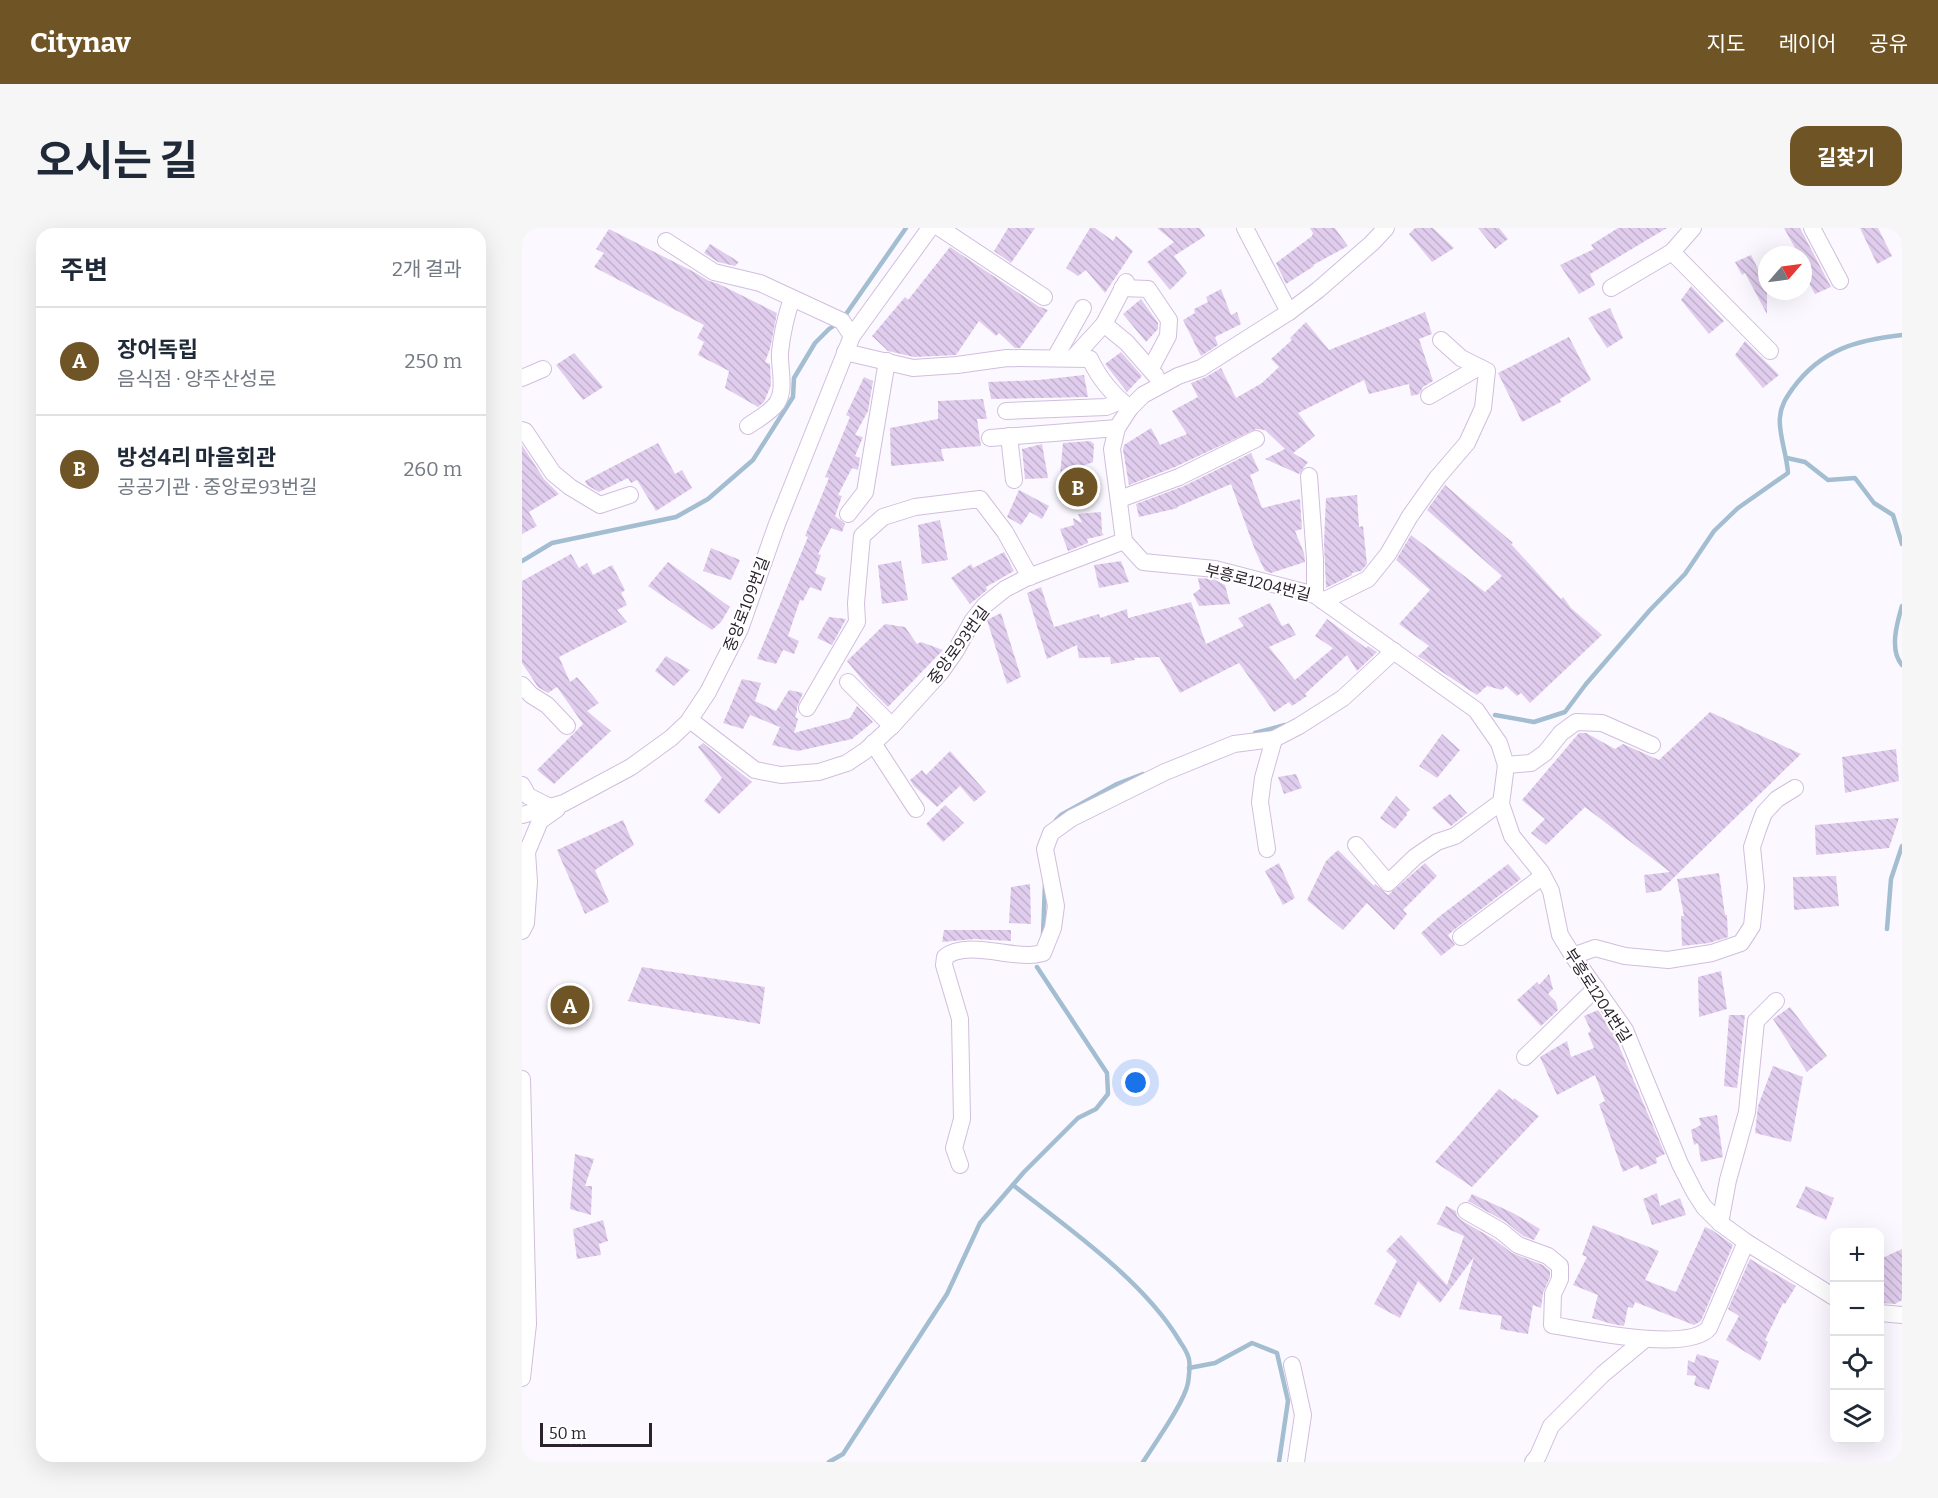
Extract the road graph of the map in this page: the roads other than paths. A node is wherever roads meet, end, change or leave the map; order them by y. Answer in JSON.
{"nodes":[{"id":1,"x":930,"y":228,"type":"edge"},
{"id":2,"x":940,"y":228,"type":"edge"},
{"id":3,"x":1245,"y":228,"type":"edge"},
{"id":4,"x":1386,"y":228,"type":"edge"},
{"id":5,"x":1693,"y":228,"type":"edge"},
{"id":6,"x":1812,"y":228,"type":"edge"},
{"id":7,"x":666,"y":241,"type":"dead end"},
{"id":8,"x":1672,"y":252,"type":"junction"},
{"id":9,"x":1840,"y":281,"type":"dead end"},
{"id":10,"x":1611,"y":288,"type":"dead end"},
{"id":11,"x":1044,"y":297,"type":"dead end"},
{"id":12,"x":792,"y":298,"type":"junction"},
{"id":13,"x":1083,"y":308,"type":"dead end"},
{"id":14,"x":1289,"y":312,"type":"junction"},
{"id":15,"x":1104,"y":324,"type":"junction"},
{"id":16,"x":852,"y":336,"type":"junction"},
{"id":17,"x":1441,"y":340,"type":"dead end"},
{"id":18,"x":1770,"y":351,"type":"dead end"},
{"id":19,"x":845,"y":352,"type":"junction"},
{"id":20,"x":1055,"y":358,"type":"junction"},
{"id":21,"x":1073,"y":358,"type":"junction"},
{"id":22,"x":887,"y":361,"type":"junction"},
{"id":23,"x":1151,"y":368,"type":"junction"},
{"id":24,"x":543,"y":369,"type":"dead end"},
{"id":25,"x":1483,"y":369,"type":"junction"},
{"id":26,"x":522,"y":378,"type":"edge"},
{"id":27,"x":1162,"y":384,"type":"junction"},
{"id":28,"x":1429,"y":396,"type":"dead end"},
{"id":29,"x":1125,"y":404,"type":"junction"},
{"id":30,"x":1006,"y":411,"type":"dead end"},
{"id":31,"x":748,"y":426,"type":"dead end"},
{"id":32,"x":1117,"y":428,"type":"junction"},
{"id":33,"x":522,"y":430,"type":"edge"},
{"id":34,"x":1009,"y":436,"type":"junction"},
{"id":35,"x":990,"y":438,"type":"dead end"},
{"id":36,"x":1256,"y":439,"type":"dead end"},
{"id":37,"x":1309,"y":476,"type":"dead end"},
{"id":38,"x":1014,"y":480,"type":"dead end"},
{"id":39,"x":630,"y":495,"type":"dead end"},
{"id":40,"x":1120,"y":499,"type":"junction"},
{"id":41,"x":848,"y":514,"type":"dead end"},
{"id":42,"x":1124,"y":541,"type":"junction"},
{"id":43,"x":1030,"y":577,"type":"junction"},
{"id":44,"x":1319,"y":598,"type":"junction"},
{"id":45,"x":1394,"y":651,"type":"junction"},
{"id":46,"x":848,"y":682,"type":"dead end"},
{"id":47,"x":522,"y":685,"type":"edge"},
{"id":48,"x":807,"y":708,"type":"dead end"},
{"id":49,"x":690,"y":720,"type":"junction"},
{"id":50,"x":567,"y":726,"type":"dead end"},
{"id":51,"x":892,"y":726,"type":"junction"},
{"id":52,"x":1274,"y":739,"type":"junction"},
{"id":53,"x":873,"y":743,"type":"junction"},
{"id":54,"x":1652,"y":745,"type":"dead end"},
{"id":55,"x":1506,"y":765,"type":"junction"},
{"id":56,"x":522,"y":785,"type":"edge"},
{"id":57,"x":1795,"y":788,"type":"dead end"},
{"id":58,"x":1501,"y":802,"type":"junction"},
{"id":59,"x":557,"y":805,"type":"junction"},
{"id":60,"x":916,"y":809,"type":"dead end"},
{"id":61,"x":522,"y":815,"type":"edge"},
{"id":62,"x":1356,"y":845,"type":"dead end"},
{"id":63,"x":1267,"y":849,"type":"dead end"},
{"id":64,"x":1543,"y":876,"type":"junction"},
{"id":65,"x":522,"y":931,"type":"edge"},
{"id":66,"x":1461,"y":937,"type":"dead end"},
{"id":67,"x":1573,"y":956,"type":"junction"},
{"id":68,"x":1596,"y":988,"type":"junction"},
{"id":69,"x":1776,"y":1000,"type":"dead end"},
{"id":70,"x":1525,"y":1057,"type":"dead end"},
{"id":71,"x":522,"y":1079,"type":"edge"},
{"id":72,"x":960,"y":1165,"type":"dead end"},
{"id":73,"x":1466,"y":1211,"type":"dead end"},
{"id":74,"x":1720,"y":1223,"type":"junction"},
{"id":75,"x":1746,"y":1242,"type":"junction"},
{"id":76,"x":1830,"y":1294,"type":"edge"},
{"id":77,"x":1884,"y":1313,"type":"edge"},
{"id":78,"x":1902,"y":1315,"type":"edge"},
{"id":79,"x":1644,"y":1340,"type":"junction"},
{"id":80,"x":1293,"y":1365,"type":"dead end"},
{"id":81,"x":522,"y":1378,"type":"edge"},
{"id":82,"x":1296,"y":1462,"type":"edge"},
{"id":83,"x":1533,"y":1462,"type":"edge"}],
"edges":[{"from":1,"to":16,"type":"street","name":"중앙로109번길"},
{"from":2,"to":11,"type":"street"},
{"from":3,"to":14,"type":"street"},
{"from":4,"to":14,"type":"street"},
{"from":5,"to":8,"type":"street"},
{"from":6,"to":9,"type":"street"},
{"from":7,"to":12,"type":"street"},
{"from":8,"to":10,"type":"street"},
{"from":8,"to":18,"type":"street"},
{"from":12,"to":16,"type":"street"},
{"from":12,"to":31,"type":"street"},
{"from":13,"to":20,"type":"street"},
{"from":14,"to":27,"type":"street"},
{"from":15,"to":21,"type":"street"},
{"from":15,"to":23,"type":"street"},
{"from":15,"to":23,"type":"street"},
{"from":16,"to":19,"type":"street","name":"중앙로109번길"},
{"from":17,"to":25,"type":"street"},
{"from":19,"to":22,"type":"street"},
{"from":19,"to":49,"type":"street","name":"중앙로109번길"},
{"from":20,"to":21,"type":"street"},
{"from":20,"to":22,"type":"street"},
{"from":21,"to":29,"type":"street"},
{"from":22,"to":41,"type":"street"},
{"from":23,"to":27,"type":"street"},
{"from":24,"to":26,"type":"street"},
{"from":25,"to":28,"type":"street"},
{"from":25,"to":44,"type":"street"},
{"from":27,"to":29,"type":"street"},
{"from":29,"to":30,"type":"street"},
{"from":29,"to":32,"type":"street"},
{"from":32,"to":34,"type":"street"},
{"from":32,"to":40,"type":"street"},
{"from":33,"to":39,"type":"street"},
{"from":34,"to":35,"type":"street"},
{"from":34,"to":38,"type":"street"},
{"from":36,"to":40,"type":"street"},
{"from":37,"to":44,"type":"street"},
{"from":40,"to":42,"type":"street"},
{"from":42,"to":43,"type":"street","name":"중앙로93번길"},
{"from":42,"to":44,"type":"street","name":"부흥로1204번길"},
{"from":43,"to":48,"type":"street"},
{"from":43,"to":51,"type":"street","name":"중앙로93번길"},
{"from":44,"to":45,"type":"street","name":"부흥로1204번길"},
{"from":45,"to":52,"type":"street"},
{"from":45,"to":55,"type":"street","name":"부흥로1204번길"},
{"from":46,"to":51,"type":"street"},
{"from":47,"to":50,"type":"street"},
{"from":49,"to":53,"type":"street","name":"중앙로93번길"},
{"from":49,"to":59,"type":"street","name":"중앙로109번길"},
{"from":51,"to":53,"type":"street","name":"중앙로93번길"},
{"from":52,"to":63,"type":"street"},
{"from":52,"to":72,"type":"street"},
{"from":53,"to":60,"type":"street"},
{"from":54,"to":55,"type":"street"},
{"from":55,"to":58,"type":"street","name":"부흥로1204번길"},
{"from":56,"to":59,"type":"street"},
{"from":57,"to":67,"type":"street"},
{"from":58,"to":62,"type":"street"},
{"from":58,"to":64,"type":"street","name":"부흥로1204번길"},
{"from":59,"to":61,"type":"street","name":"중앙로109번길"},
{"from":59,"to":65,"type":"street"},
{"from":64,"to":66,"type":"street"},
{"from":64,"to":67,"type":"street","name":"부흥로1204번길"},
{"from":67,"to":68,"type":"street","name":"부흥로1204번길"},
{"from":68,"to":70,"type":"street"},
{"from":68,"to":74,"type":"street","name":"부흥로1204번길"},
{"from":69,"to":74,"type":"street"},
{"from":71,"to":81,"type":"street"},
{"from":73,"to":79,"type":"street"},
{"from":74,"to":75,"type":"street","name":"부흥로1204번길"},
{"from":75,"to":76,"type":"street","name":"부흥로1204번길"},
{"from":75,"to":79,"type":"street"},
{"from":77,"to":78,"type":"street"},
{"from":79,"to":83,"type":"street"},
{"from":80,"to":82,"type":"street"}]}
